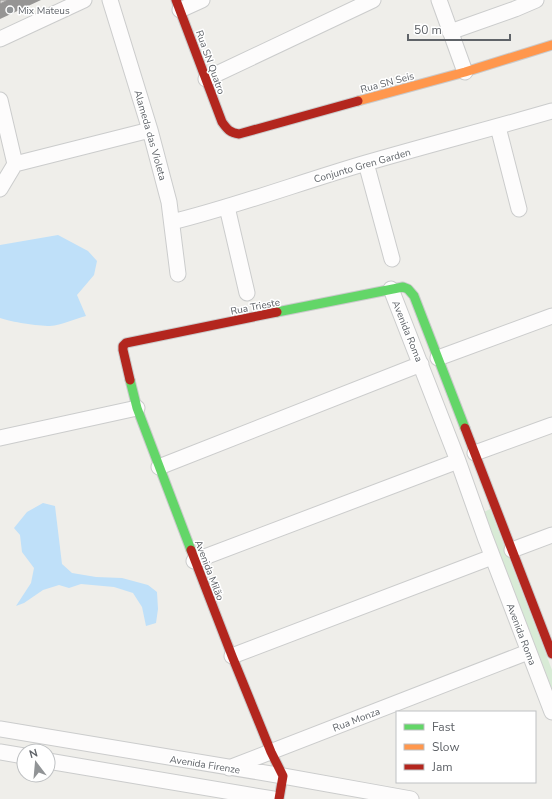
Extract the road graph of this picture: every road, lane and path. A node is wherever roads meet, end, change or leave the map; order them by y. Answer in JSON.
{"nodes":[{"id":1,"x":84,"y":0,"type":"edge"},
{"id":2,"x":110,"y":0,"type":"edge"},
{"id":3,"x":202,"y":0,"type":"edge"},
{"id":4,"x":373,"y":0,"type":"edge"},
{"id":5,"x":439,"y":0,"type":"edge"},
{"id":6,"x":536,"y":0,"type":"edge"},
{"id":7,"x":178,"y":5,"type":"edge"},
{"id":8,"x":450,"y":32,"type":"junction"},
{"id":9,"x":0,"y":39,"type":"edge"},
{"id":10,"x":552,"y":45,"type":"edge"},
{"id":11,"x":465,"y":72,"type":"junction"},
{"id":12,"x":206,"y":79,"type":"junction"},
{"id":13,"x":0,"y":100,"type":"edge"},
{"id":14,"x":552,"y":111,"type":"edge"},
{"id":15,"x":498,"y":127,"type":"junction"},
{"id":16,"x":150,"y":130,"type":"junction"},
{"id":17,"x":227,"y":130,"type":"joint"},
{"id":18,"x":366,"y":163,"type":"junction"},
{"id":19,"x":14,"y":164,"type":"junction"},
{"id":20,"x":0,"y":189,"type":"edge"},
{"id":21,"x":227,"y":207,"type":"junction"},
{"id":22,"x":519,"y":209,"type":"dead end"},
{"id":23,"x":172,"y":222,"type":"junction"},
{"id":24,"x":392,"y":259,"type":"dead end"},
{"id":25,"x":178,"y":274,"type":"dead end"},
{"id":26,"x":391,"y":289,"type":"junction"},
{"id":27,"x":247,"y":293,"type":"dead end"},
{"id":28,"x":552,"y":316,"type":"edge"},
{"id":29,"x":123,"y":346,"type":"joint"},
{"id":30,"x":438,"y":358,"type":"junction"},
{"id":31,"x":421,"y":364,"type":"junction"},
{"id":32,"x":137,"y":408,"type":"junction"},
{"id":33,"x":552,"y":425,"type":"edge"},
{"id":34,"x":0,"y":438,"type":"edge"},
{"id":35,"x":475,"y":454,"type":"junction"},
{"id":36,"x":458,"y":461,"type":"junction"},
{"id":37,"x":159,"y":467,"type":"junction"},
{"id":38,"x":493,"y":501,"type":"junction"},
{"id":39,"x":474,"y":508,"type":"junction"},
{"id":40,"x":552,"y":535,"type":"edge"},
{"id":41,"x":512,"y":550,"type":"junction"},
{"id":42,"x":492,"y":557,"type":"junction"},
{"id":43,"x":194,"y":561,"type":"junction"},
{"id":44,"x":551,"y":649,"type":"edge"},
{"id":45,"x":528,"y":652,"type":"junction"},
{"id":46,"x":232,"y":656,"type":"junction"},
{"id":47,"x":552,"y":712,"type":"edge"},
{"id":48,"x":0,"y":729,"type":"edge"},
{"id":49,"x":111,"y":748,"type":"junction"},
{"id":50,"x":0,"y":752,"type":"edge"},
{"id":51,"x":271,"y":752,"type":"junction"},
{"id":52,"x":16,"y":755,"type":"edge"},
{"id":53,"x":56,"y":761,"type":"edge"},
{"id":54,"x":229,"y":768,"type":"junction"},
{"id":55,"x":107,"y":771,"type":"junction"},
{"id":56,"x":283,"y":776,"type":"junction"},
{"id":57,"x":273,"y":799,"type":"edge"},
{"id":58,"x":279,"y":799,"type":"edge"},
{"id":59,"x":411,"y":799,"type":"edge"}],
"edges":[{"from":1,"to":9,"type":"street"},
{"from":2,"to":16,"type":"street","name":"Alameda das Violeta"},
{"from":3,"to":7,"type":"street"},
{"from":4,"to":12,"type":"street"},
{"from":5,"to":8,"type":"street"},
{"from":6,"to":8,"type":"street"},
{"from":7,"to":12,"type":"street","name":"Rua SN Quatro"},
{"from":8,"to":11,"type":"street"},
{"from":10,"to":11,"type":"street","name":"Rua SN Seis"},
{"from":11,"to":17,"type":"street","name":"Rua SN Seis"},
{"from":12,"to":17,"type":"street","name":"Rua SN Quatro"},
{"from":13,"to":19,"type":"street"},
{"from":14,"to":15,"type":"street","name":"Conjunto Gren Garden"},
{"from":15,"to":18,"type":"street","name":"Conjunto Gren Garden"},
{"from":15,"to":22,"type":"street"},
{"from":16,"to":19,"type":"street"},
{"from":16,"to":23,"type":"street","name":"Alameda das Violeta"},
{"from":18,"to":21,"type":"street","name":"Conjunto Gren Garden"},
{"from":18,"to":24,"type":"street"},
{"from":19,"to":20,"type":"street"},
{"from":21,"to":23,"type":"street","name":"Conjunto Gren Garden"},
{"from":21,"to":27,"type":"street"},
{"from":23,"to":25,"type":"street","name":"Alameda das Violeta"},
{"from":26,"to":29,"type":"street","name":"Rua Trieste"},
{"from":26,"to":30,"type":"street","name":"Avenida Roma"},
{"from":26,"to":31,"type":"street","name":"Avenida Roma"},
{"from":28,"to":30,"type":"street"},
{"from":29,"to":32,"type":"street","name":"Avenida Milão"},
{"from":30,"to":35,"type":"street","name":"Avenida Roma"},
{"from":31,"to":36,"type":"street","name":"Avenida Roma"},
{"from":31,"to":37,"type":"street"},
{"from":32,"to":34,"type":"street"},
{"from":32,"to":37,"type":"street","name":"Avenida Milão"},
{"from":33,"to":35,"type":"street"},
{"from":35,"to":38,"type":"street","name":"Avenida Roma"},
{"from":36,"to":39,"type":"street","name":"Avenida Roma"},
{"from":36,"to":43,"type":"street"},
{"from":37,"to":43,"type":"street","name":"Avenida Milão"},
{"from":38,"to":39,"type":"street"},
{"from":38,"to":41,"type":"street","name":"Avenida Roma"},
{"from":39,"to":42,"type":"street","name":"Avenida Roma"},
{"from":40,"to":41,"type":"street"},
{"from":41,"to":44,"type":"street","name":"Avenida Roma"},
{"from":42,"to":45,"type":"street","name":"Avenida Roma"},
{"from":42,"to":46,"type":"street"},
{"from":43,"to":46,"type":"street","name":"Avenida Milão"},
{"from":45,"to":47,"type":"street","name":"Avenida Roma"},
{"from":45,"to":51,"type":"street","name":"Rua Monza"},
{"from":46,"to":51,"type":"street","name":"Avenida Milão"},
{"from":48,"to":49,"type":"street","name":"Avenida Firenze"},
{"from":49,"to":54,"type":"street","name":"Avenida Firenze"},
{"from":49,"to":55,"type":"street"},
{"from":50,"to":52,"type":"street"},
{"from":51,"to":54,"type":"street","name":"Rua Monza"},
{"from":51,"to":56,"type":"street","name":"Avenida Milão"},
{"from":53,"to":55,"type":"street"},
{"from":54,"to":56,"type":"street","name":"Avenida Firenze"},
{"from":55,"to":57,"type":"street"},
{"from":56,"to":58,"type":"street"},
{"from":56,"to":59,"type":"street","name":"Avenida Firenze"}]}
